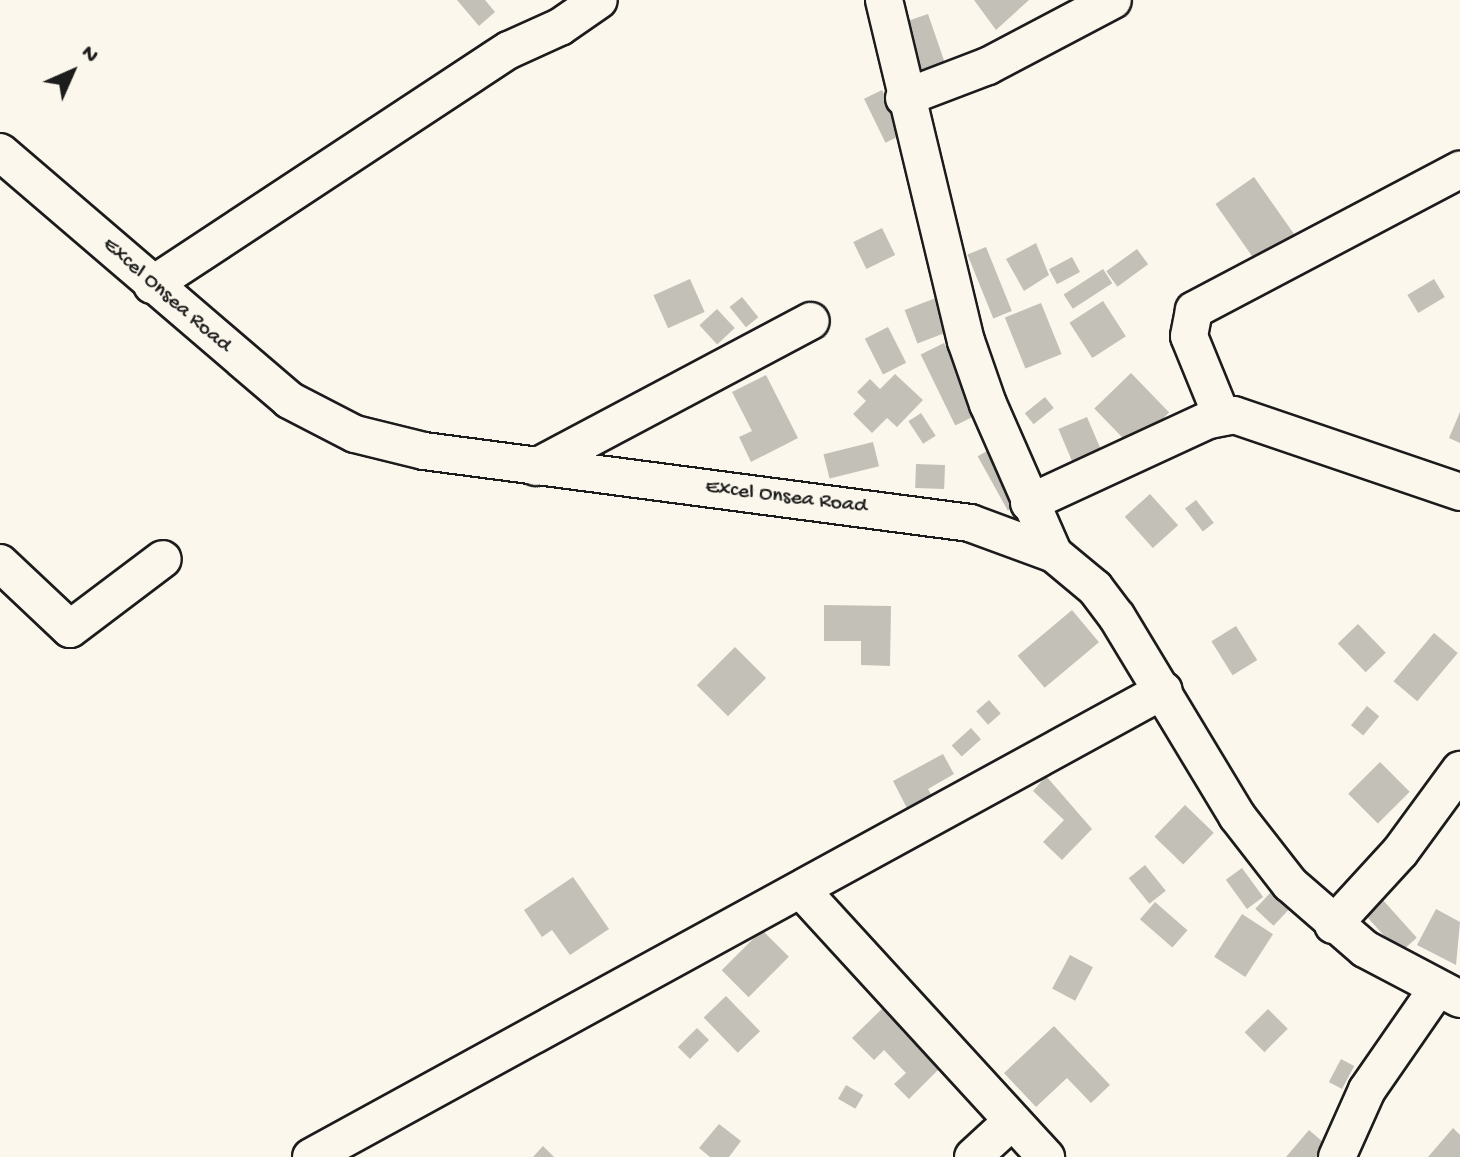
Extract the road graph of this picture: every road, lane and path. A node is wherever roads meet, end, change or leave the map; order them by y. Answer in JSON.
{"nodes":[{"id":1,"x":599,"y":0,"type":"edge"},
{"id":2,"x":884,"y":0,"type":"edge"},
{"id":3,"x":1113,"y":0,"type":"edge"},
{"id":4,"x":904,"y":98,"type":"junction"},
{"id":5,"x":0,"y":152,"type":"edge"},
{"id":6,"x":1460,"y":170,"type":"edge"},
{"id":7,"x":152,"y":285,"type":"junction"},
{"id":8,"x":811,"y":321,"type":"dead end"},
{"id":9,"x":1222,"y":417,"type":"junction"},
{"id":10,"x":536,"y":467,"type":"junction"},
{"id":11,"x":1460,"y":492,"type":"edge"},
{"id":12,"x":1029,"y":503,"type":"junction"},
{"id":13,"x":1054,"y":554,"type":"junction"},
{"id":14,"x":163,"y":559,"type":"dead end"},
{"id":15,"x":0,"y":563,"type":"edge"},
{"id":16,"x":1164,"y":690,"type":"junction"},
{"id":17,"x":1460,"y":770,"type":"edge"},
{"id":18,"x":803,"y":892,"type":"junction"},
{"id":19,"x":1333,"y":925,"type":"junction"},
{"id":20,"x":1448,"y":994,"type":"edge"},
{"id":21,"x":1011,"y":1122,"type":"junction"},
{"id":22,"x":311,"y":1157,"type":"edge"},
{"id":23,"x":973,"y":1157,"type":"edge"},
{"id":24,"x":1046,"y":1157,"type":"edge"},
{"id":25,"x":1337,"y":1157,"type":"edge"}],
"edges":[{"from":1,"to":7,"type":"street"},
{"from":2,"to":4,"type":"street"},
{"from":3,"to":4,"type":"street"},
{"from":4,"to":12,"type":"street"},
{"from":5,"to":7,"type":"street","name":"Excel Onsea Road"},
{"from":6,"to":9,"type":"street"},
{"from":7,"to":10,"type":"street","name":"Excel Onsea Road"},
{"from":8,"to":10,"type":"street"},
{"from":9,"to":11,"type":"street"},
{"from":9,"to":12,"type":"street"},
{"from":10,"to":13,"type":"street","name":"Excel Onsea Road"},
{"from":12,"to":13,"type":"street"},
{"from":13,"to":16,"type":"street","name":"Excel Onsea Road"},
{"from":14,"to":15,"type":"street"},
{"from":16,"to":18,"type":"street"},
{"from":16,"to":19,"type":"street","name":"Excel Onsea Road"},
{"from":17,"to":19,"type":"street"},
{"from":18,"to":21,"type":"street"},
{"from":18,"to":22,"type":"street"},
{"from":19,"to":20,"type":"street","name":"Excel Onsea Road"},
{"from":20,"to":25,"type":"street"},
{"from":21,"to":23,"type":"street"},
{"from":21,"to":24,"type":"street"}]}
